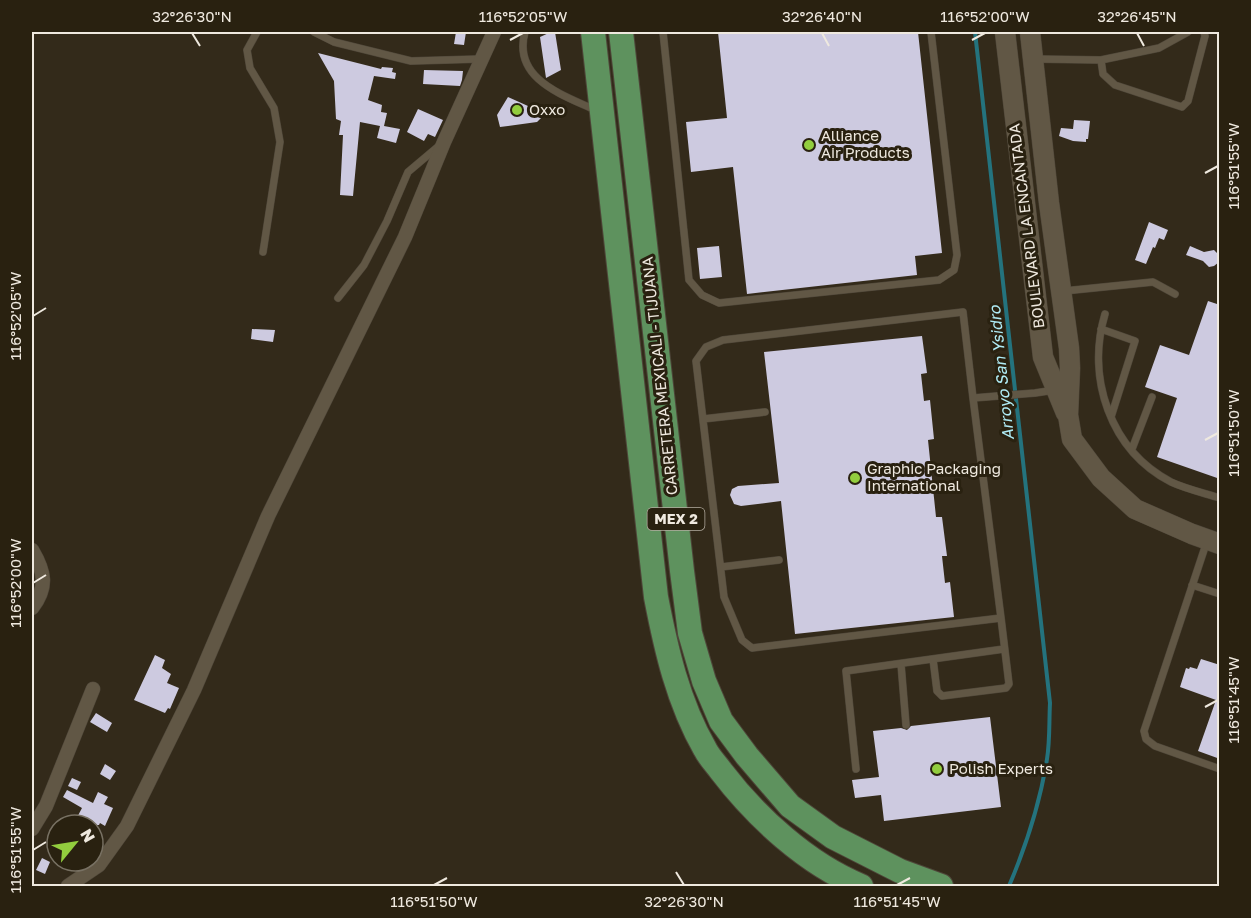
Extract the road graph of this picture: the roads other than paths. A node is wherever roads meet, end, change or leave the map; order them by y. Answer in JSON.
{"nodes":[{"id":1,"x":257,"y":32,"type":"edge"},
{"id":2,"x":314,"y":32,"type":"edge"},
{"id":3,"x":494,"y":32,"type":"edge"},
{"id":4,"x":525,"y":32,"type":"edge"},
{"id":5,"x":593,"y":32,"type":"edge"},
{"id":6,"x":621,"y":32,"type":"edge"},
{"id":7,"x":663,"y":32,"type":"edge"},
{"id":8,"x":931,"y":32,"type":"edge"},
{"id":9,"x":1005,"y":32,"type":"edge"},
{"id":10,"x":1030,"y":32,"type":"edge"},
{"id":11,"x":1188,"y":32,"type":"edge"},
{"id":12,"x":1204,"y":32,"type":"edge"},
{"id":13,"x":480,"y":59,"type":"junction"},
{"id":14,"x":1033,"y":59,"type":"junction"},
{"id":15,"x":1101,"y":60,"type":"junction"},
{"id":16,"x":603,"y":113,"type":"junction"},
{"id":17,"x":444,"y":142,"type":"junction"},
{"id":18,"x":263,"y":252,"type":"dead end"},
{"id":19,"x":1061,"y":291,"type":"junction"},
{"id":20,"x":1175,"y":294,"type":"dead end"},
{"id":21,"x":338,"y":298,"type":"dead end"},
{"id":22,"x":1105,"y":314,"type":"dead end"},
{"id":23,"x":1101,"y":329,"type":"junction"},
{"id":24,"x":1063,"y":388,"type":"junction"},
{"id":25,"x":1152,"y":397,"type":"dead end"},
{"id":26,"x":974,"y":398,"type":"junction"},
{"id":27,"x":765,"y":412,"type":"dead end"},
{"id":28,"x":1111,"y":417,"type":"junction"},
{"id":29,"x":703,"y":419,"type":"junction"},
{"id":30,"x":1132,"y":449,"type":"junction"},
{"id":31,"x":1220,"y":498,"type":"edge"},
{"id":32,"x":1213,"y":542,"type":"edge"},
{"id":33,"x":32,"y":550,"type":"edge"},
{"id":34,"x":778,"y":560,"type":"dead end"},
{"id":35,"x":721,"y":567,"type":"junction"},
{"id":36,"x":1192,"y":585,"type":"junction"},
{"id":37,"x":1220,"y":594,"type":"edge"},
{"id":38,"x":32,"y":608,"type":"edge"},
{"id":39,"x":1000,"y":618,"type":"junction"},
{"id":40,"x":1004,"y":649,"type":"junction"},
{"id":41,"x":933,"y":659,"type":"junction"},
{"id":42,"x":901,"y":664,"type":"junction"},
{"id":43,"x":93,"y":689,"type":"dead end"},
{"id":44,"x":906,"y":725,"type":"dead end"},
{"id":45,"x":856,"y":769,"type":"dead end"},
{"id":46,"x":1220,"y":769,"type":"edge"},
{"id":47,"x":32,"y":829,"type":"edge"},
{"id":48,"x":68,"y":886,"type":"edge"},
{"id":49,"x":861,"y":886,"type":"edge"},
{"id":50,"x":941,"y":886,"type":"edge"}],
"edges":[{"from":1,"to":18,"type":"lane"},
{"from":2,"to":13,"type":"lane"},
{"from":3,"to":13,"type":"street"},
{"from":4,"to":16,"type":"lane"},
{"from":5,"to":16,"type":"highway","name":"CARRETERA MEXICALI - TIJUANA","number":"MEX 2"},
{"from":6,"to":50,"type":"highway","name":"CARRETERA MEXICALI - TIJUANA","number":"MEX 2"},
{"from":7,"to":8,"type":"lane"},
{"from":9,"to":24,"type":"main road","name":"BOULEVARD LA ENCANTADA"},
{"from":10,"to":14,"type":"main road","name":"BOULEVARD LA ENCANTADA"},
{"from":11,"to":15,"type":"lane"},
{"from":12,"to":15,"type":"lane"},
{"from":13,"to":17,"type":"street"},
{"from":14,"to":15,"type":"lane"},
{"from":14,"to":19,"type":"main road","name":"BOULEVARD LA ENCANTADA"},
{"from":16,"to":49,"type":"highway","name":"CARRETERA MEXICALI - TIJUANA","number":"MEX 2"},
{"from":17,"to":21,"type":"lane"},
{"from":17,"to":48,"type":"street"},
{"from":19,"to":20,"type":"lane"},
{"from":19,"to":24,"type":"main road","name":"BOULEVARD LA ENCANTADA"},
{"from":22,"to":23,"type":"lane"},
{"from":23,"to":28,"type":"lane"},
{"from":23,"to":28,"type":"lane"},
{"from":24,"to":26,"type":"lane"},
{"from":24,"to":32,"type":"main road","name":"BOULEVARD LA ENCANTADA"},
{"from":25,"to":30,"type":"lane"},
{"from":26,"to":29,"type":"lane"},
{"from":26,"to":39,"type":"lane"},
{"from":27,"to":29,"type":"lane"},
{"from":28,"to":30,"type":"lane"},
{"from":29,"to":35,"type":"lane"},
{"from":30,"to":31,"type":"lane"},
{"from":32,"to":36,"type":"lane"},
{"from":33,"to":38,"type":"street"},
{"from":34,"to":35,"type":"lane"},
{"from":35,"to":39,"type":"lane"},
{"from":36,"to":37,"type":"lane"},
{"from":36,"to":46,"type":"lane"},
{"from":39,"to":40,"type":"lane"},
{"from":40,"to":41,"type":"lane"},
{"from":40,"to":41,"type":"lane"},
{"from":41,"to":42,"type":"lane"},
{"from":42,"to":44,"type":"lane"},
{"from":42,"to":45,"type":"lane"},
{"from":43,"to":47,"type":"street"}]}
